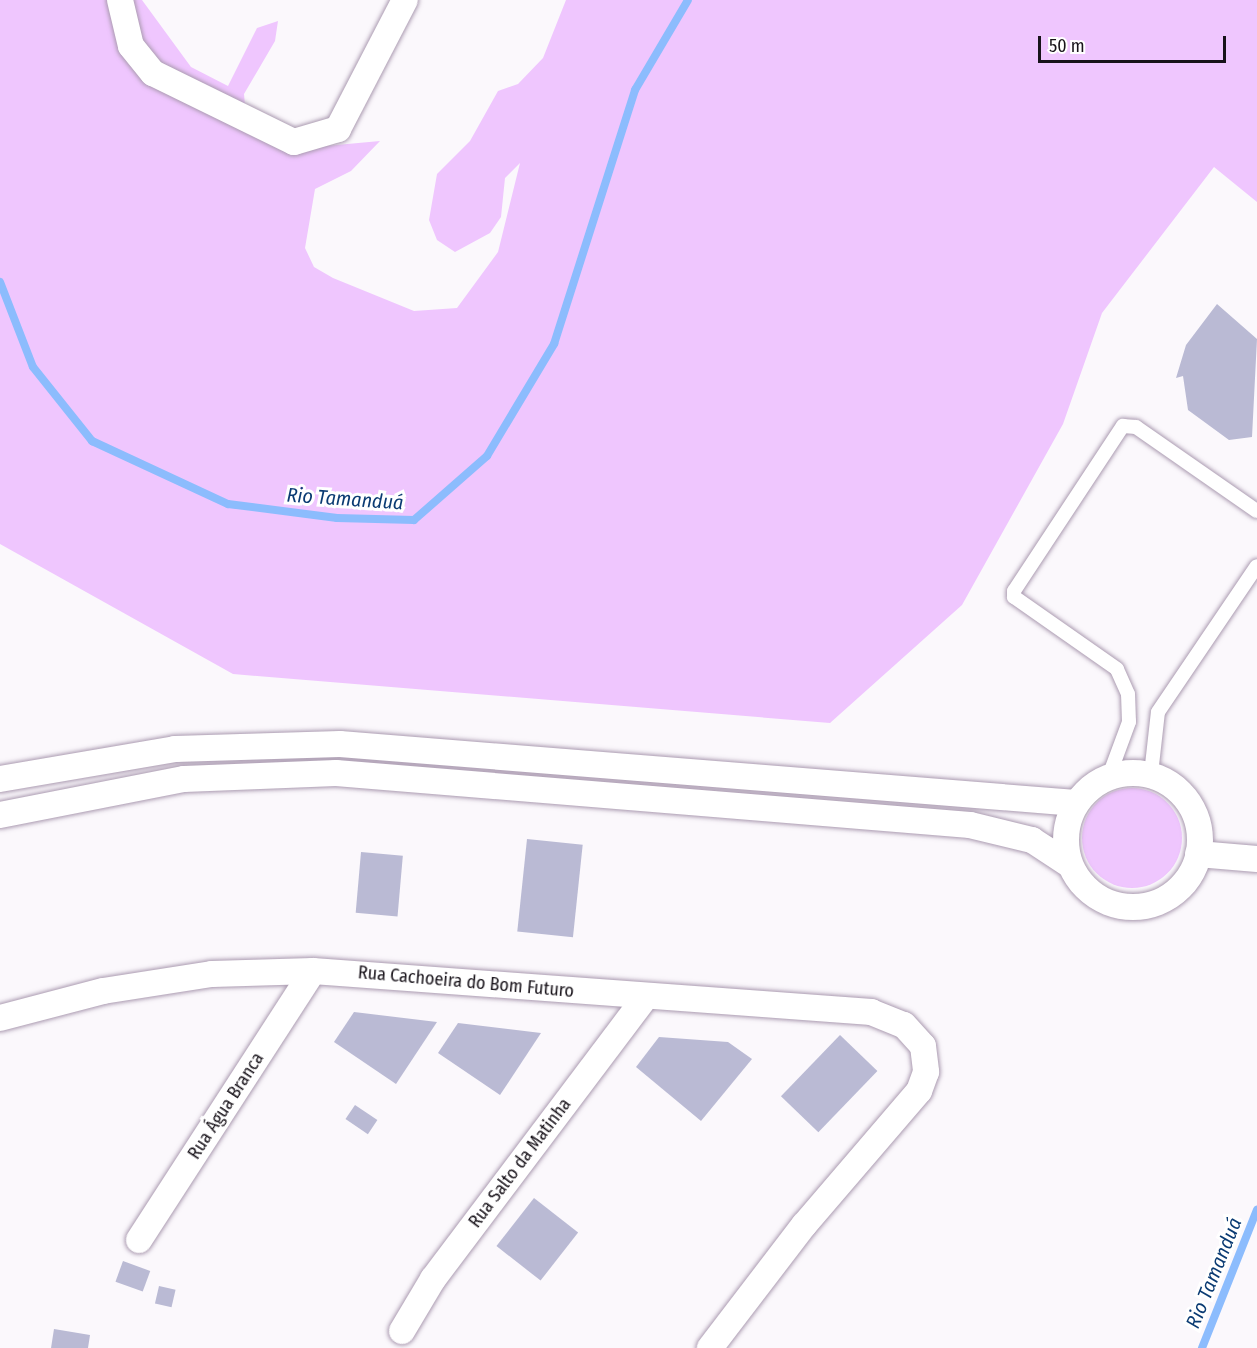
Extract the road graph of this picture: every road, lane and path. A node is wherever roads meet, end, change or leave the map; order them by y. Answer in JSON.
{"nodes":[{"id":1,"x":120,"y":0,"type":"edge"},
{"id":2,"x":405,"y":0,"type":"edge"},
{"id":3,"x":1257,"y":511,"type":"edge"},
{"id":4,"x":1257,"y":566,"type":"edge"},
{"id":5,"x":1152,"y":774,"type":"junction"},
{"id":6,"x":1109,"y":776,"type":"junction"},
{"id":7,"x":0,"y":779,"type":"edge"},
{"id":8,"x":1076,"y":803,"type":"junction"},
{"id":9,"x":0,"y":814,"type":"edge"},
{"id":10,"x":1198,"y":854,"type":"junction"},
{"id":11,"x":1257,"y":859,"type":"edge"},
{"id":12,"x":1070,"y":865,"type":"junction"},
{"id":13,"x":313,"y":971,"type":"junction"},
{"id":14,"x":645,"y":998,"type":"junction"},
{"id":15,"x":0,"y":1018,"type":"edge"},
{"id":16,"x":139,"y":1240,"type":"dead end"},
{"id":17,"x":402,"y":1331,"type":"dead end"},
{"id":18,"x":710,"y":1348,"type":"edge"}],
"edges":[{"from":1,"to":2,"type":"street"},
{"from":3,"to":6,"type":"lane"},
{"from":4,"to":5,"type":"lane"},
{"from":5,"to":6,"type":"street"},
{"from":5,"to":10,"type":"street"},
{"from":6,"to":8,"type":"street"},
{"from":7,"to":8,"type":"street"},
{"from":8,"to":12,"type":"street"},
{"from":9,"to":12,"type":"street"},
{"from":10,"to":11,"type":"street"},
{"from":10,"to":12,"type":"street"},
{"from":13,"to":14,"type":"street","name":"Rua Cachoeira do Bom Futuro"},
{"from":13,"to":15,"type":"street","name":"Rua Cachoeira do Bom Futuro"},
{"from":13,"to":16,"type":"street","name":"Rua Água Branca"},
{"from":14,"to":17,"type":"street","name":"Rua Salto da Matinha"},
{"from":14,"to":18,"type":"street","name":"Rua Cachoeira do Bom Futuro"}]}
